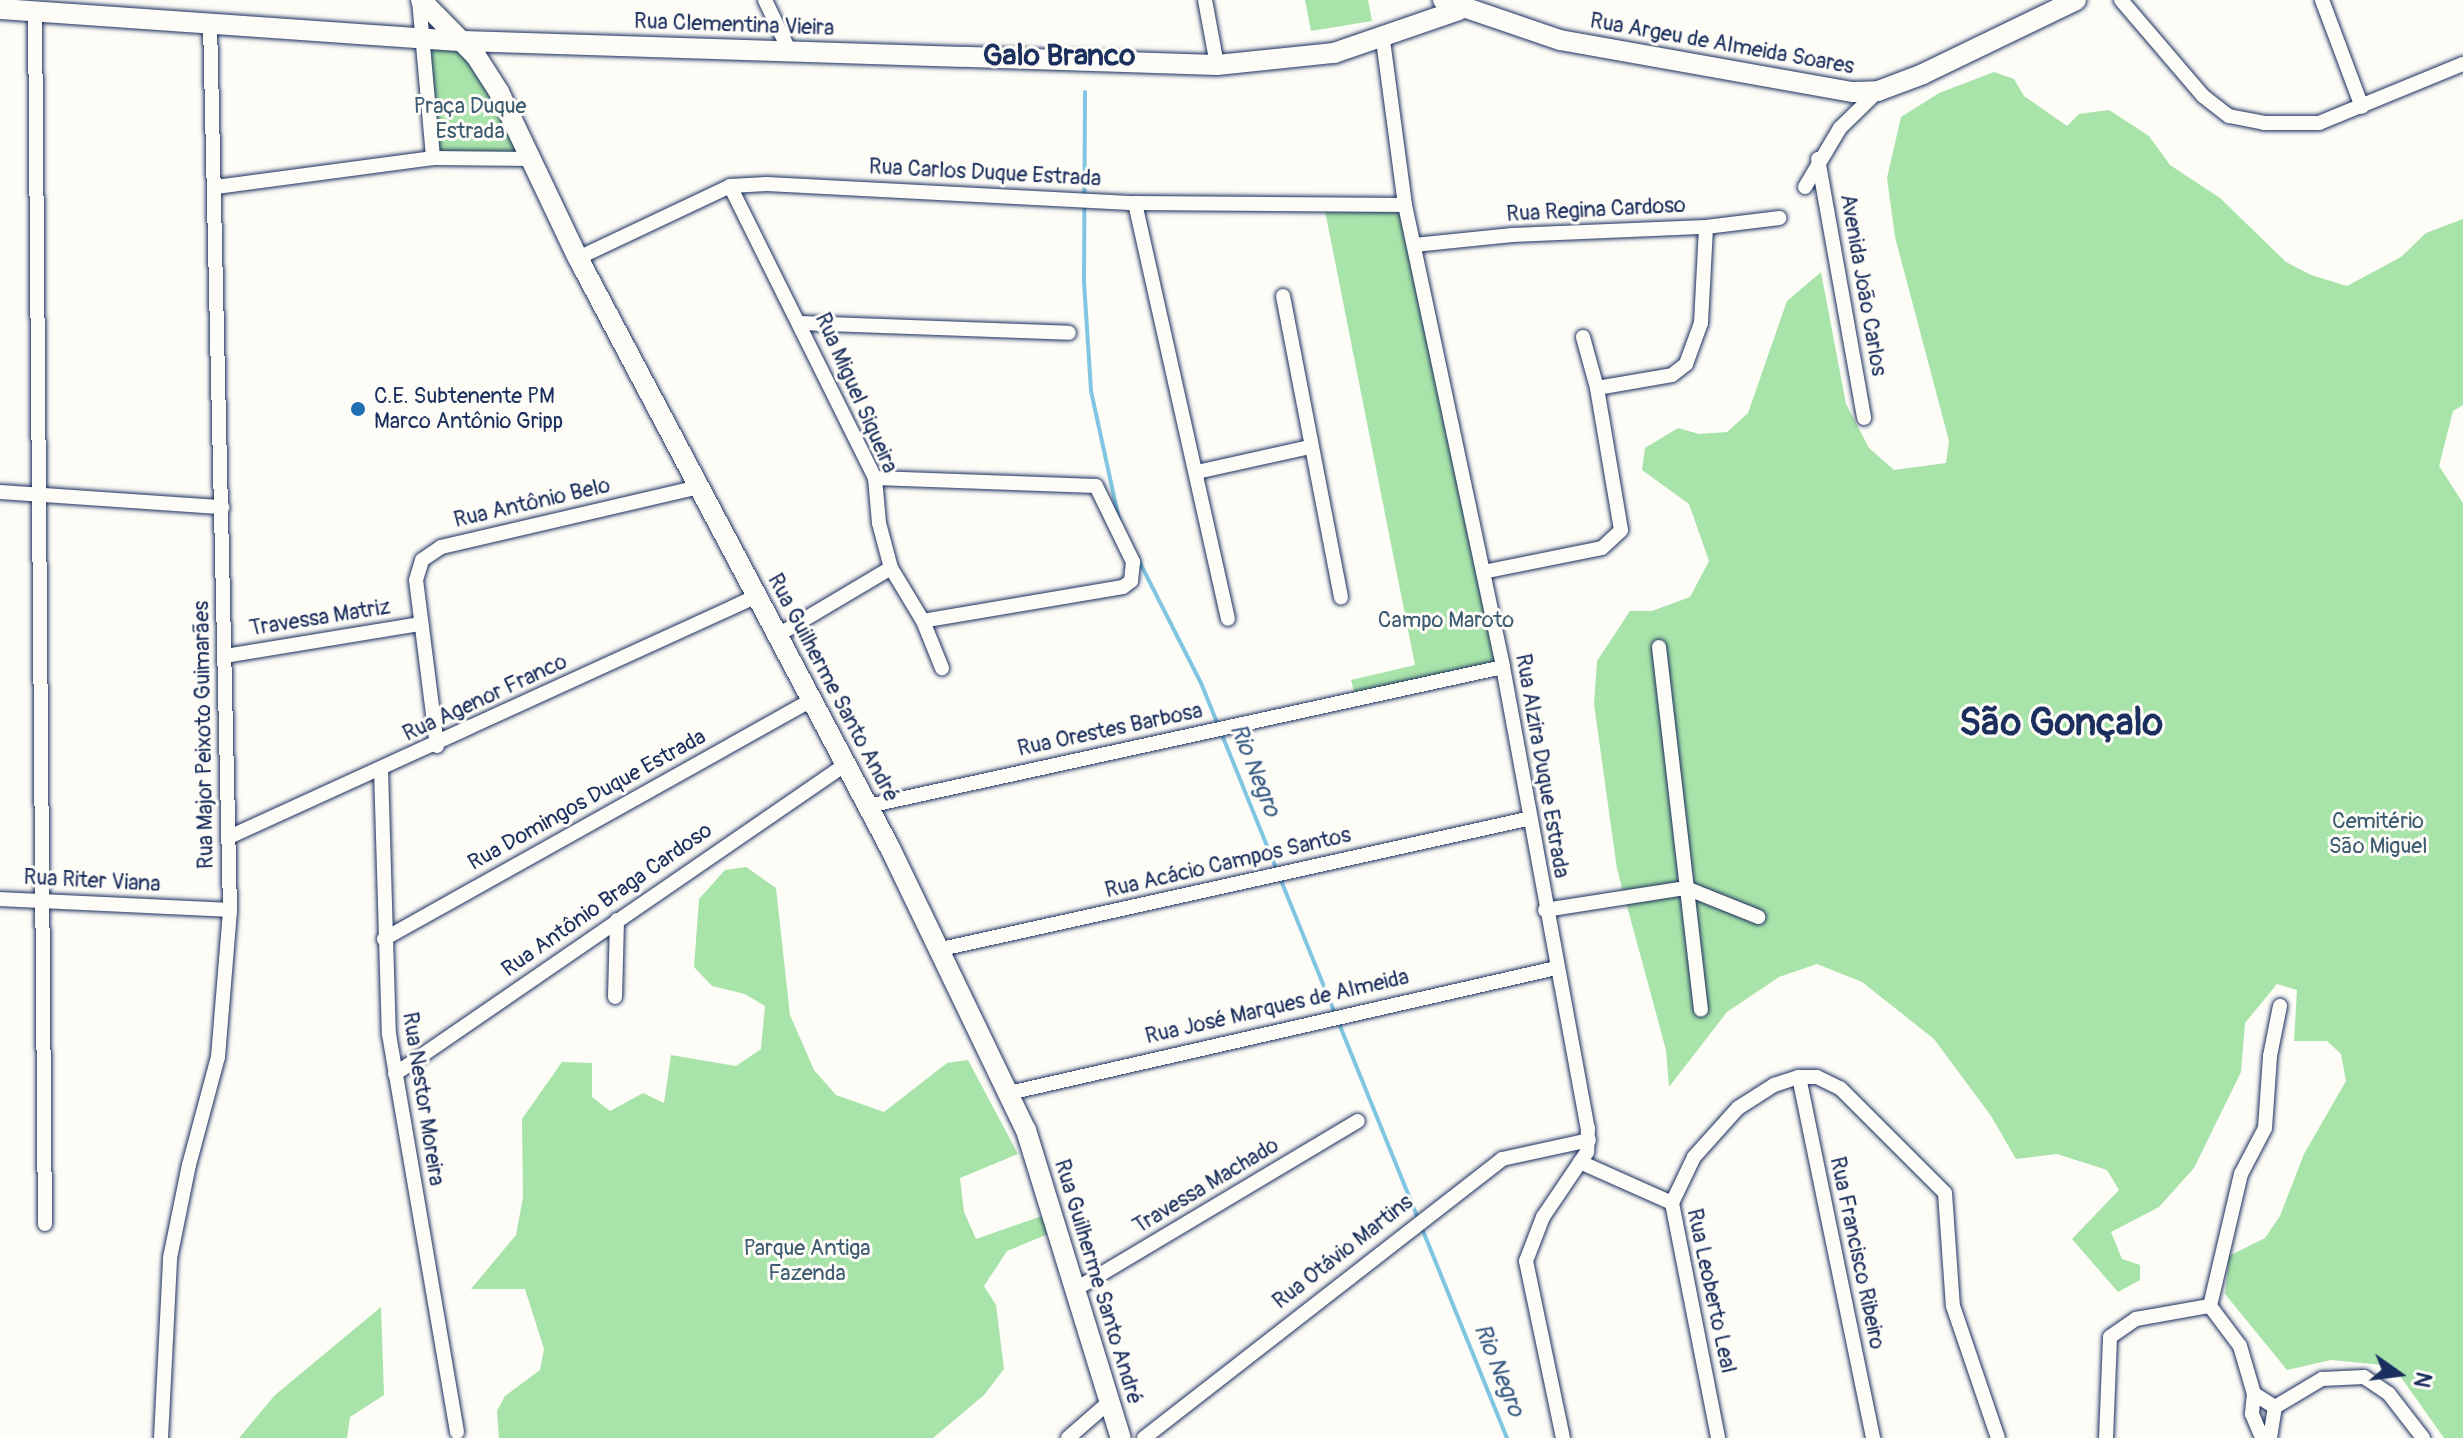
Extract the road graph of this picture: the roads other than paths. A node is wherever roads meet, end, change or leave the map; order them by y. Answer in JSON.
{"nodes":[{"id":1,"x":420,"y":0,"type":"edge"},
{"id":2,"x":765,"y":0,"type":"edge"},
{"id":3,"x":1205,"y":0,"type":"edge"},
{"id":4,"x":2076,"y":0,"type":"edge"},
{"id":5,"x":2121,"y":0,"type":"edge"},
{"id":6,"x":2322,"y":0,"type":"edge"},
{"id":7,"x":1451,"y":5,"type":"edge"},
{"id":8,"x":0,"y":9,"type":"edge"},
{"id":9,"x":35,"y":12,"type":"junction"},
{"id":10,"x":210,"y":25,"type":"junction"},
{"id":11,"x":420,"y":38,"type":"junction"},
{"id":12,"x":1383,"y":40,"type":"junction"},
{"id":13,"x":463,"y":41,"type":"junction"},
{"id":14,"x":788,"y":48,"type":"junction"},
{"id":15,"x":2463,"y":64,"type":"edge"},
{"id":16,"x":1217,"y":65,"type":"junction"},
{"id":17,"x":1878,"y":91,"type":"junction"},
{"id":18,"x":2362,"y":107,"type":"junction"},
{"id":19,"x":433,"y":158,"type":"junction"},
{"id":20,"x":533,"y":159,"type":"junction"},
{"id":21,"x":1818,"y":159,"type":"junction"},
{"id":22,"x":730,"y":186,"type":"junction"},
{"id":23,"x":216,"y":187,"type":"junction"},
{"id":24,"x":1805,"y":187,"type":"dead end"},
{"id":25,"x":1135,"y":203,"type":"junction"},
{"id":26,"x":1405,"y":205,"type":"junction"},
{"id":27,"x":1779,"y":218,"type":"dead end"},
{"id":28,"x":1706,"y":227,"type":"junction"},
{"id":29,"x":1414,"y":245,"type":"junction"},
{"id":30,"x":578,"y":258,"type":"junction"},
{"id":31,"x":1283,"y":296,"type":"dead end"},
{"id":32,"x":800,"y":323,"type":"junction"},
{"id":33,"x":1069,"y":333,"type":"dead end"},
{"id":34,"x":1583,"y":337,"type":"dead end"},
{"id":35,"x":1597,"y":388,"type":"junction"},
{"id":36,"x":1864,"y":418,"type":"dead end"},
{"id":37,"x":1310,"y":447,"type":"junction"},
{"id":38,"x":1197,"y":472,"type":"junction"},
{"id":39,"x":875,"y":478,"type":"junction"},
{"id":40,"x":699,"y":487,"type":"junction"},
{"id":41,"x":0,"y":492,"type":"edge"},
{"id":42,"x":40,"y":495,"type":"junction"},
{"id":43,"x":222,"y":507,"type":"junction"},
{"id":44,"x":891,"y":568,"type":"junction"},
{"id":45,"x":1483,"y":572,"type":"junction"},
{"id":46,"x":757,"y":596,"type":"junction"},
{"id":47,"x":1341,"y":597,"type":"dead end"},
{"id":48,"x":1228,"y":619,"type":"dead end"},
{"id":49,"x":923,"y":621,"type":"junction"},
{"id":50,"x":421,"y":624,"type":"junction"},
{"id":51,"x":778,"y":635,"type":"junction"},
{"id":52,"x":1659,"y":647,"type":"dead end"},
{"id":53,"x":225,"y":656,"type":"junction"},
{"id":54,"x":1503,"y":667,"type":"junction"},
{"id":55,"x":942,"y":668,"type":"dead end"},
{"id":56,"x":812,"y":700,"type":"junction"},
{"id":57,"x":437,"y":746,"type":"junction"},
{"id":58,"x":846,"y":764,"type":"junction"},
{"id":59,"x":381,"y":769,"type":"junction"},
{"id":60,"x":868,"y":806,"type":"junction"},
{"id":61,"x":1527,"y":819,"type":"junction"},
{"id":62,"x":229,"y":837,"type":"junction"},
{"id":63,"x":1686,"y":888,"type":"junction"},
{"id":64,"x":0,"y":899,"type":"edge"},
{"id":65,"x":41,"y":901,"type":"junction"},
{"id":66,"x":230,"y":910,"type":"junction"},
{"id":67,"x":1545,"y":910,"type":"junction"},
{"id":68,"x":1758,"y":917,"type":"dead end"},
{"id":69,"x":617,"y":920,"type":"junction"},
{"id":70,"x":384,"y":939,"type":"junction"},
{"id":71,"x":937,"y":950,"type":"junction"},
{"id":72,"x":1556,"y":968,"type":"junction"},
{"id":73,"x":615,"y":997,"type":"dead end"},
{"id":74,"x":2280,"y":1006,"type":"dead end"},
{"id":75,"x":1701,"y":1010,"type":"dead end"},
{"id":76,"x":395,"y":1074,"type":"junction"},
{"id":77,"x":1799,"y":1077,"type":"junction"},
{"id":78,"x":1009,"y":1093,"type":"junction"},
{"id":79,"x":1358,"y":1121,"type":"dead end"},
{"id":80,"x":1589,"y":1140,"type":"junction"},
{"id":81,"x":1580,"y":1162,"type":"junction"},
{"id":82,"x":1672,"y":1203,"type":"junction"},
{"id":83,"x":45,"y":1224,"type":"dead end"},
{"id":84,"x":1076,"y":1289,"type":"junction"},
{"id":85,"x":2210,"y":1306,"type":"junction"},
{"id":86,"x":2254,"y":1394,"type":"junction"},
{"id":87,"x":1108,"y":1403,"type":"junction"},
{"id":88,"x":2275,"y":1407,"type":"junction"},
{"id":89,"x":457,"y":1432,"type":"dead end"},
{"id":90,"x":161,"y":1438,"type":"edge"},
{"id":91,"x":1068,"y":1438,"type":"edge"},
{"id":92,"x":1121,"y":1438,"type":"edge"},
{"id":93,"x":1144,"y":1438,"type":"edge"},
{"id":94,"x":1563,"y":1438,"type":"edge"},
{"id":95,"x":1718,"y":1438,"type":"edge"},
{"id":96,"x":1873,"y":1438,"type":"edge"},
{"id":97,"x":1998,"y":1438,"type":"edge"},
{"id":98,"x":2106,"y":1438,"type":"edge"},
{"id":99,"x":2262,"y":1438,"type":"edge"},
{"id":100,"x":2270,"y":1438,"type":"edge"},
{"id":101,"x":2423,"y":1438,"type":"edge"}],
"edges":[{"from":1,"to":11,"type":"street"},
{"from":1,"to":13,"type":"street","name":"Rua Guilherme Santo André"},
{"from":2,"to":14,"type":"street"},
{"from":3,"to":16,"type":"street"},
{"from":4,"to":17,"type":"street","name":"Rua Argeu de Almeida Soares"},
{"from":5,"to":18,"type":"street"},
{"from":6,"to":18,"type":"street"},
{"from":7,"to":12,"type":"street","name":"Rua Clementina Vieira"},
{"from":7,"to":17,"type":"street","name":"Rua Argeu de Almeida Soares"},
{"from":8,"to":9,"type":"street","name":"Rua Clementina Vieira"},
{"from":9,"to":10,"type":"street","name":"Rua Clementina Vieira"},
{"from":9,"to":42,"type":"street"},
{"from":10,"to":11,"type":"street","name":"Rua Clementina Vieira"},
{"from":10,"to":23,"type":"street","name":"Rua Major Peixoto Guimarães"},
{"from":11,"to":13,"type":"street","name":"Rua Clementina Vieira"},
{"from":11,"to":19,"type":"street"},
{"from":12,"to":16,"type":"street","name":"Rua Clementina Vieira"},
{"from":12,"to":26,"type":"street","name":"Rua Alzira Duque Estrada"},
{"from":13,"to":14,"type":"street","name":"Rua Clementina Vieira"},
{"from":13,"to":20,"type":"street","name":"Rua Guilherme Santo André"},
{"from":14,"to":16,"type":"street","name":"Rua Clementina Vieira"},
{"from":15,"to":18,"type":"street"},
{"from":17,"to":21,"type":"street"},
{"from":19,"to":20,"type":"street"},
{"from":19,"to":23,"type":"street"},
{"from":20,"to":30,"type":"street","name":"Rua Guilherme Santo André"},
{"from":21,"to":24,"type":"street"},
{"from":21,"to":36,"type":"street","name":"Avenida João Carlos"},
{"from":22,"to":25,"type":"street","name":"Rua Carlos Duque Estrada"},
{"from":22,"to":30,"type":"street","name":"Rua Carlos Duque Estrada"},
{"from":22,"to":32,"type":"street","name":"Rua Miguel Siqueira"},
{"from":23,"to":43,"type":"street","name":"Rua Major Peixoto Guimarães"},
{"from":25,"to":26,"type":"street","name":"Rua Carlos Duque Estrada"},
{"from":25,"to":38,"type":"street"},
{"from":26,"to":29,"type":"street","name":"Rua Alzira Duque Estrada"},
{"from":27,"to":28,"type":"street","name":"Rua Regina Cardoso"},
{"from":28,"to":29,"type":"street","name":"Rua Regina Cardoso"},
{"from":28,"to":35,"type":"street"},
{"from":29,"to":45,"type":"street","name":"Rua Alzira Duque Estrada"},
{"from":30,"to":40,"type":"street","name":"Rua Guilherme Santo André"},
{"from":31,"to":37,"type":"street"},
{"from":32,"to":33,"type":"street"},
{"from":32,"to":39,"type":"street","name":"Rua Miguel Siqueira"},
{"from":34,"to":35,"type":"street"},
{"from":35,"to":45,"type":"street"},
{"from":37,"to":38,"type":"street"},
{"from":37,"to":47,"type":"street"},
{"from":38,"to":48,"type":"street"},
{"from":39,"to":44,"type":"street","name":"Rua Miguel Siqueira"},
{"from":39,"to":49,"type":"street"},
{"from":40,"to":46,"type":"street","name":"Rua Guilherme Santo André"},
{"from":40,"to":50,"type":"street","name":"Rua Antônio Belo"},
{"from":41,"to":42,"type":"street"},
{"from":42,"to":43,"type":"street"},
{"from":42,"to":65,"type":"street"},
{"from":43,"to":53,"type":"street","name":"Rua Major Peixoto Guimarães"},
{"from":44,"to":49,"type":"street","name":"Rua Miguel Siqueira"},
{"from":44,"to":51,"type":"street"},
{"from":45,"to":54,"type":"street","name":"Rua Alzira Duque Estrada"},
{"from":46,"to":51,"type":"street","name":"Rua Guilherme Santo André"},
{"from":46,"to":57,"type":"street","name":"Rua Agenor Franco"},
{"from":49,"to":55,"type":"street","name":"Rua Miguel Siqueira"},
{"from":50,"to":53,"type":"street","name":"Travessa Matriz"},
{"from":50,"to":57,"type":"street","name":"Rua Antônio Belo"},
{"from":51,"to":56,"type":"street","name":"Rua Guilherme Santo André"},
{"from":52,"to":63,"type":"street"},
{"from":53,"to":62,"type":"street","name":"Rua Major Peixoto Guimarães"},
{"from":54,"to":60,"type":"street","name":"Rua Orestes Barbosa"},
{"from":54,"to":61,"type":"street","name":"Rua Alzira Duque Estrada"},
{"from":56,"to":58,"type":"street","name":"Rua Guilherme Santo André"},
{"from":56,"to":70,"type":"street","name":"Rua Domingos Duque Estrada"},
{"from":57,"to":59,"type":"street","name":"Rua Agenor Franco"},
{"from":58,"to":60,"type":"street","name":"Rua Guilherme Santo André"},
{"from":58,"to":69,"type":"street","name":"Rua Antônio Braga Cardoso"},
{"from":59,"to":62,"type":"street","name":"Rua Agenor Franco"},
{"from":59,"to":70,"type":"street","name":"Rua Nestor Moreira"},
{"from":60,"to":71,"type":"street","name":"Rua Guilherme Santo André"},
{"from":61,"to":67,"type":"street","name":"Rua Alzira Duque Estrada"},
{"from":61,"to":71,"type":"street","name":"Rua Acácio Campos Santos"},
{"from":62,"to":66,"type":"street","name":"Rua Major Peixoto Guimarães"},
{"from":63,"to":67,"type":"street"},
{"from":63,"to":68,"type":"street"},
{"from":63,"to":75,"type":"street"},
{"from":64,"to":65,"type":"street","name":"Rua Riter Viana"},
{"from":65,"to":66,"type":"street","name":"Rua Riter Viana"},
{"from":65,"to":83,"type":"street"},
{"from":66,"to":90,"type":"street","name":"Rua Major Peixoto Guimarães"},
{"from":67,"to":72,"type":"street","name":"Rua Alzira Duque Estrada"},
{"from":69,"to":73,"type":"street"},
{"from":69,"to":76,"type":"street","name":"Rua Antônio Braga Cardoso"},
{"from":70,"to":76,"type":"street","name":"Rua Nestor Moreira"},
{"from":71,"to":78,"type":"street","name":"Rua Guilherme Santo André"},
{"from":72,"to":78,"type":"street","name":"Rua José Marques de Almeida"},
{"from":72,"to":80,"type":"street","name":"Rua Alzira Duque Estrada"},
{"from":74,"to":85,"type":"street"},
{"from":76,"to":89,"type":"street","name":"Rua Nestor Moreira"},
{"from":77,"to":82,"type":"street"},
{"from":77,"to":96,"type":"street","name":"Rua Francisco Ribeiro"},
{"from":77,"to":97,"type":"street"},
{"from":78,"to":84,"type":"street","name":"Rua Guilherme Santo André"},
{"from":79,"to":84,"type":"street","name":"Travessa Machado"},
{"from":80,"to":81,"type":"street"},
{"from":80,"to":93,"type":"street","name":"Rua Otávio Martins"},
{"from":81,"to":82,"type":"street","name":"Rua Leoberto Leal"},
{"from":81,"to":94,"type":"street"},
{"from":82,"to":95,"type":"street","name":"Rua Leoberto Leal"},
{"from":84,"to":87,"type":"street","name":"Rua Guilherme Santo André"},
{"from":85,"to":86,"type":"street"},
{"from":85,"to":98,"type":"street"},
{"from":86,"to":88,"type":"street"},
{"from":86,"to":99,"type":"street"},
{"from":87,"to":91,"type":"street"},
{"from":87,"to":92,"type":"street","name":"Rua Guilherme Santo André"},
{"from":88,"to":100,"type":"street"},
{"from":88,"to":101,"type":"street"}]}
